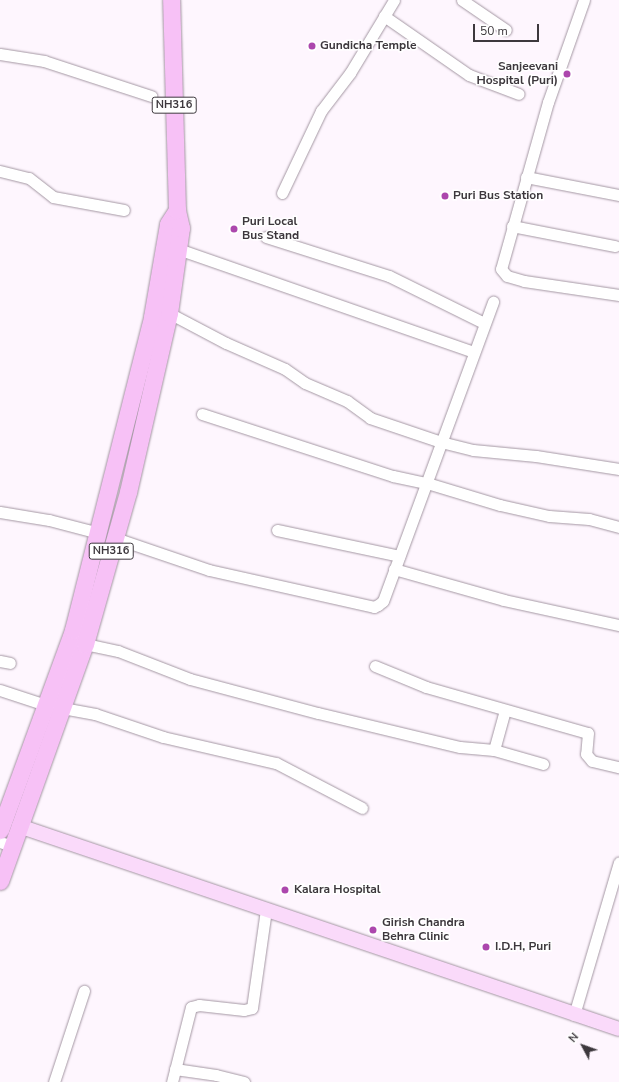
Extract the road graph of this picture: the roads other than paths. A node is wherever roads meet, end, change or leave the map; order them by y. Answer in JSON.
{"nodes":[{"id":1,"x":171,"y":0,"type":"edge"},
{"id":2,"x":394,"y":0,"type":"edge"},
{"id":3,"x":462,"y":0,"type":"edge"},
{"id":4,"x":584,"y":0,"type":"edge"},
{"id":5,"x":384,"y":16,"type":"junction"},
{"id":6,"x":506,"y":30,"type":"dead end"},
{"id":7,"x":0,"y":54,"type":"edge"},
{"id":8,"x":519,"y":94,"type":"dead end"},
{"id":9,"x":151,"y":96,"type":"dead end"},
{"id":10,"x":0,"y":171,"type":"edge"},
{"id":11,"x":526,"y":177,"type":"junction"},
{"id":12,"x":282,"y":193,"type":"dead end"},
{"id":13,"x":619,"y":195,"type":"edge"},
{"id":14,"x":124,"y":210,"type":"dead end"},
{"id":15,"x":177,"y":210,"type":"junction"},
{"id":16,"x":512,"y":226,"type":"junction"},
{"id":17,"x":266,"y":237,"type":"dead end"},
{"id":18,"x":615,"y":246,"type":"dead end"},
{"id":19,"x":178,"y":249,"type":"junction"},
{"id":20,"x":619,"y":295,"type":"edge"},
{"id":21,"x":493,"y":302,"type":"dead end"},
{"id":22,"x":169,"y":313,"type":"junction"},
{"id":23,"x":484,"y":324,"type":"junction"},
{"id":24,"x":474,"y":352,"type":"junction"},
{"id":25,"x":202,"y":414,"type":"dead end"},
{"id":26,"x":441,"y":442,"type":"junction"},
{"id":27,"x":619,"y":469,"type":"edge"},
{"id":28,"x":427,"y":482,"type":"junction"},
{"id":29,"x":0,"y":512,"type":"edge"},
{"id":30,"x":619,"y":527,"type":"edge"},
{"id":31,"x":277,"y":530,"type":"dead end"},
{"id":32,"x":107,"y":535,"type":"junction"},
{"id":33,"x":399,"y":556,"type":"junction"},
{"id":34,"x":394,"y":569,"type":"junction"},
{"id":35,"x":619,"y":625,"type":"edge"},
{"id":36,"x":85,"y":644,"type":"junction"},
{"id":37,"x":375,"y":666,"type":"dead end"},
{"id":38,"x":0,"y":690,"type":"edge"},
{"id":39,"x":54,"y":706,"type":"junction"},
{"id":40,"x":505,"y":710,"type":"junction"},
{"id":41,"x":494,"y":750,"type":"junction"},
{"id":42,"x":543,"y":764,"type":"dead end"},
{"id":43,"x":619,"y":767,"type":"edge"},
{"id":44,"x":362,"y":808,"type":"dead end"},
{"id":45,"x":19,"y":826,"type":"junction"},
{"id":46,"x":0,"y":830,"type":"edge"},
{"id":47,"x":6,"y":844,"type":"edge"},
{"id":48,"x":619,"y":862,"type":"edge"},
{"id":49,"x":0,"y":881,"type":"edge"},
{"id":50,"x":266,"y":910,"type":"junction"},
{"id":51,"x":84,"y":991,"type":"dead end"},
{"id":52,"x":574,"y":1015,"type":"junction"},
{"id":53,"x":619,"y":1029,"type":"edge"},
{"id":54,"x":175,"y":1069,"type":"junction"},
{"id":55,"x":54,"y":1082,"type":"edge"},
{"id":56,"x":172,"y":1082,"type":"edge"},
{"id":57,"x":244,"y":1082,"type":"edge"}],
"edges":[{"from":1,"to":15,"type":"highway","number":"NH316"},
{"from":2,"to":5,"type":"street"},
{"from":3,"to":6,"type":"street"},
{"from":4,"to":11,"type":"street"},
{"from":5,"to":8,"type":"street"},
{"from":5,"to":12,"type":"street"},
{"from":7,"to":9,"type":"street"},
{"from":10,"to":14,"type":"street"},
{"from":11,"to":13,"type":"street"},
{"from":11,"to":16,"type":"street"},
{"from":15,"to":19,"type":"highway","number":"NH316"},
{"from":15,"to":32,"type":"highway","number":"NH316"},
{"from":16,"to":18,"type":"street"},
{"from":16,"to":20,"type":"street"},
{"from":17,"to":23,"type":"street"},
{"from":19,"to":22,"type":"highway","number":"NH316"},
{"from":19,"to":24,"type":"street"},
{"from":21,"to":23,"type":"street"},
{"from":22,"to":26,"type":"street"},
{"from":22,"to":32,"type":"highway","number":"NH316"},
{"from":23,"to":24,"type":"street"},
{"from":24,"to":26,"type":"street"},
{"from":25,"to":28,"type":"street"},
{"from":26,"to":27,"type":"street"},
{"from":26,"to":28,"type":"street"},
{"from":28,"to":30,"type":"street"},
{"from":28,"to":33,"type":"street"},
{"from":29,"to":32,"type":"street"},
{"from":31,"to":33,"type":"street"},
{"from":32,"to":34,"type":"street"},
{"from":32,"to":36,"type":"highway","number":"NH316"},
{"from":32,"to":39,"type":"highway","number":"NH316"},
{"from":33,"to":34,"type":"street"},
{"from":34,"to":35,"type":"street"},
{"from":36,"to":39,"type":"highway","number":"NH316"},
{"from":36,"to":41,"type":"street"},
{"from":37,"to":40,"type":"street"},
{"from":38,"to":39,"type":"street"},
{"from":39,"to":44,"type":"street"},
{"from":39,"to":45,"type":"highway","number":"NH316"},
{"from":39,"to":46,"type":"highway","number":"NH316"},
{"from":40,"to":41,"type":"street"},
{"from":40,"to":43,"type":"street"},
{"from":41,"to":42,"type":"street"},
{"from":45,"to":47,"type":"highway","number":"NH316"},
{"from":45,"to":50,"type":"main road"},
{"from":47,"to":49,"type":"highway","number":"NH316"},
{"from":48,"to":52,"type":"street"},
{"from":50,"to":52,"type":"main road"},
{"from":50,"to":54,"type":"street"},
{"from":51,"to":55,"type":"street"},
{"from":52,"to":53,"type":"main road"},
{"from":54,"to":56,"type":"street"},
{"from":54,"to":57,"type":"street"}]}
